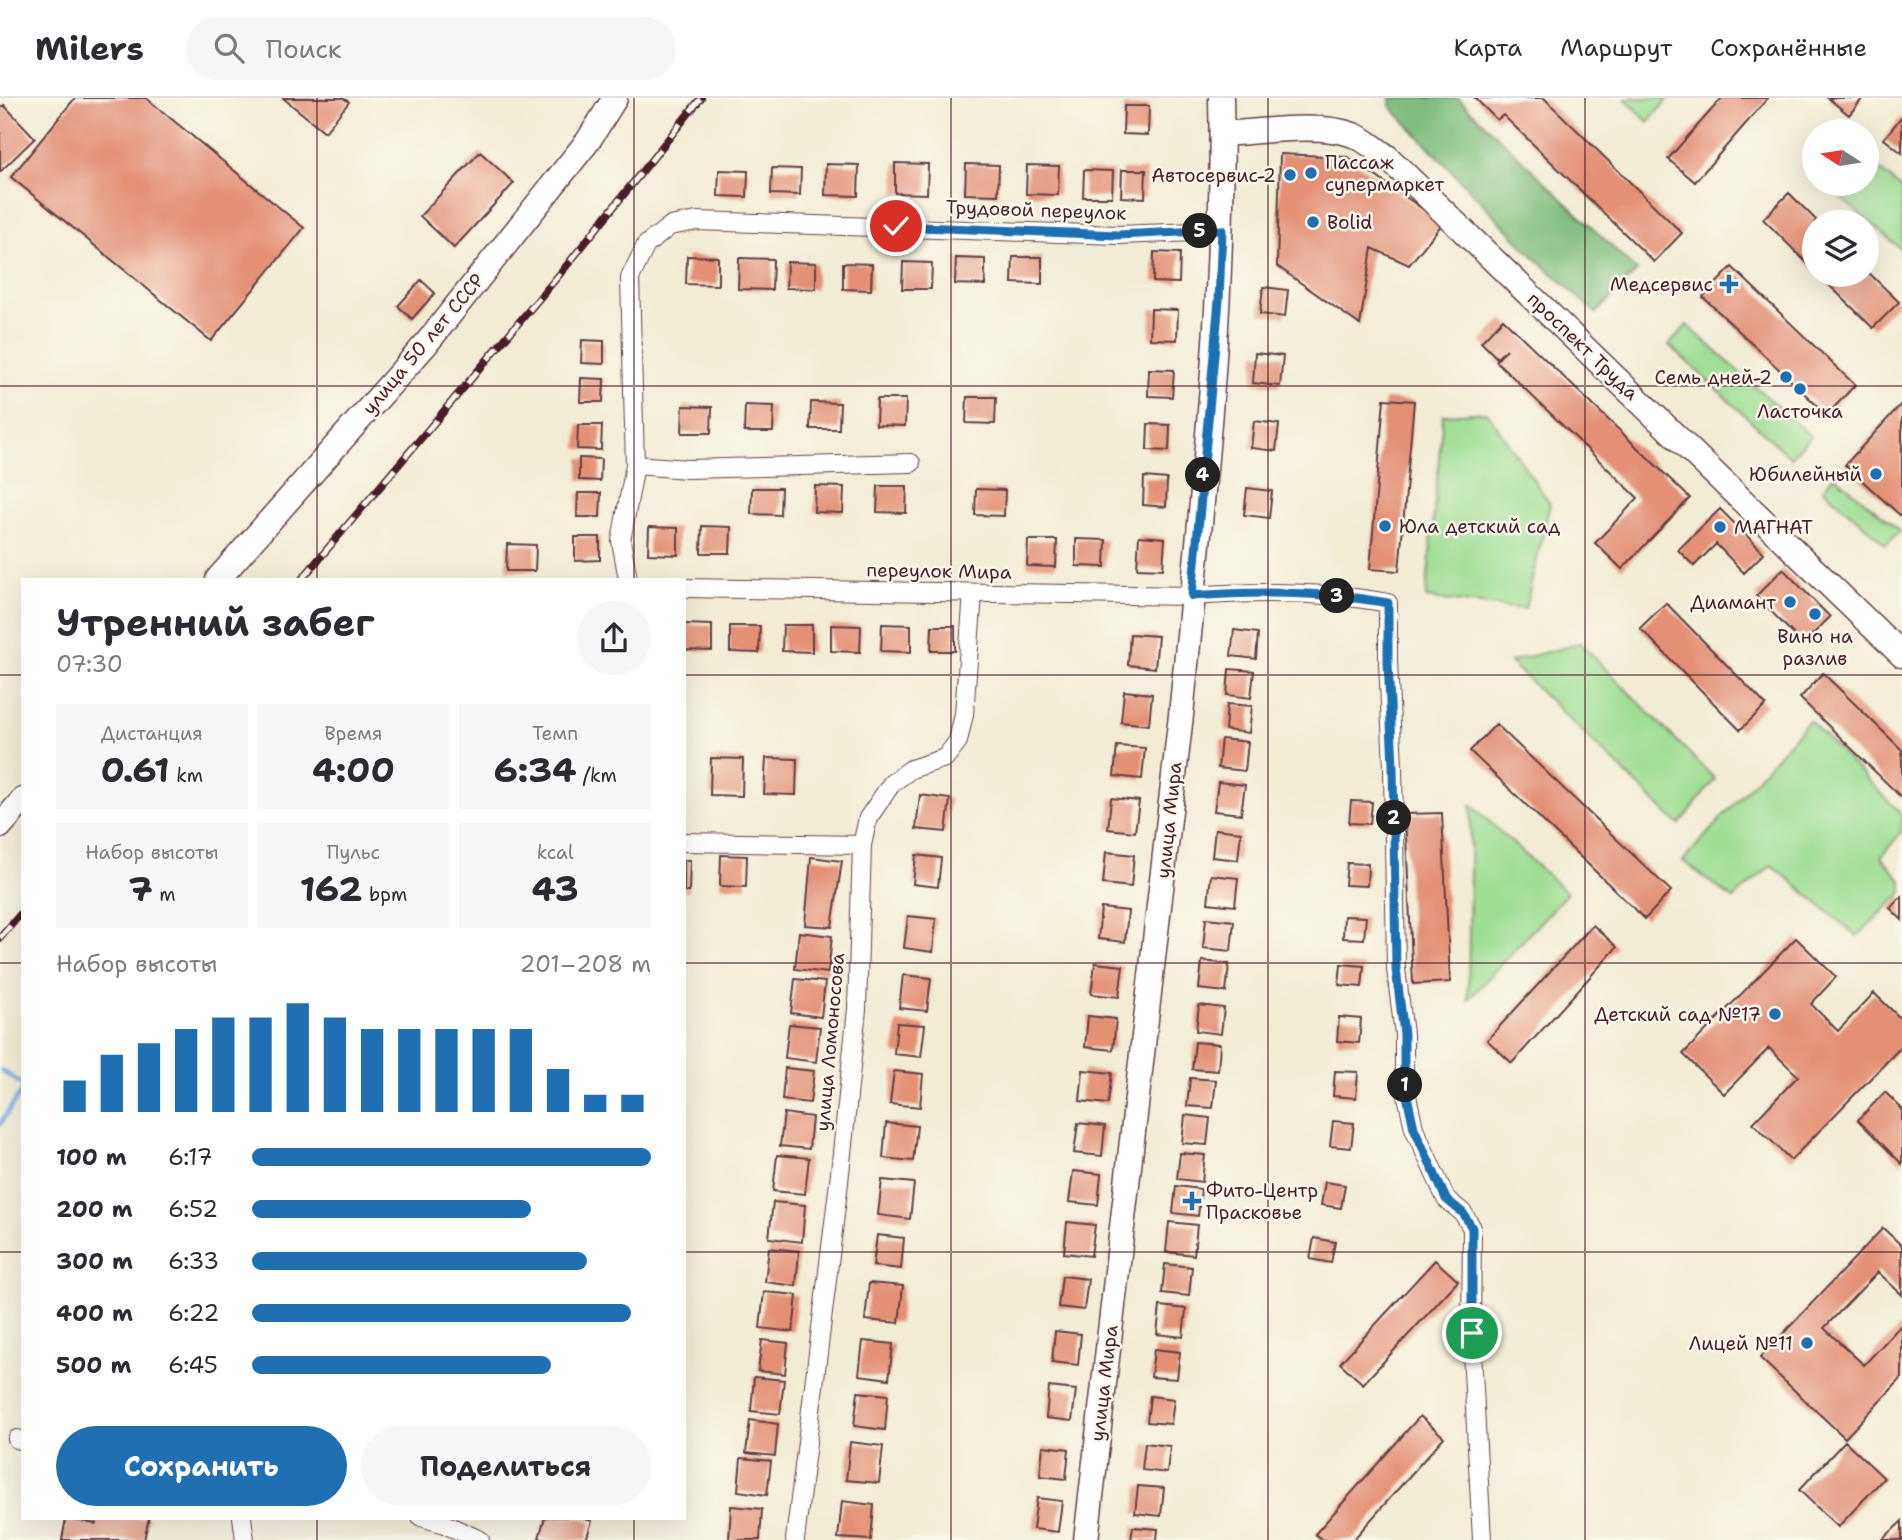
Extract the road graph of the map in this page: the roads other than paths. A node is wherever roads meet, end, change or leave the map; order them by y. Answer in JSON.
{"nodes":[{"id":1,"x":615,"y":98,"type":"edge"},
{"id":2,"x":1221,"y":98,"type":"edge"},
{"id":3,"x":1222,"y":134,"type":"junction"},
{"id":4,"x":1222,"y":230,"type":"junction"},
{"id":5,"x":911,"y":463,"type":"dead end"},
{"id":6,"x":635,"y":465,"type":"junction"},
{"id":7,"x":219,"y":578,"type":"edge"},
{"id":8,"x":628,"y":578,"type":"edge"},
{"id":9,"x":686,"y":588,"type":"edge"},
{"id":10,"x":973,"y":593,"type":"junction"},
{"id":11,"x":1192,"y":596,"type":"junction"},
{"id":12,"x":1902,"y":655,"type":"edge"},
{"id":13,"x":21,"y":802,"type":"edge"},
{"id":14,"x":0,"y":826,"type":"edge"},
{"id":15,"x":686,"y":842,"type":"edge"},
{"id":16,"x":862,"y":845,"type":"junction"},
{"id":17,"x":242,"y":1520,"type":"edge"},
{"id":18,"x":432,"y":1520,"type":"edge"},
{"id":19,"x":245,"y":1540,"type":"edge"},
{"id":20,"x":480,"y":1540,"type":"edge"},
{"id":21,"x":794,"y":1540,"type":"edge"},
{"id":22,"x":1086,"y":1540,"type":"edge"},
{"id":23,"x":1482,"y":1540,"type":"edge"}],
"edges":[{"from":1,"to":7,"type":"street","name":"улица 50 лет СССР"},
{"from":2,"to":3,"type":"street","name":"улица Мира"},
{"from":3,"to":4,"type":"street","name":"улица Мира"},
{"from":3,"to":12,"type":"street","name":"проспект Труда"},
{"from":4,"to":6,"type":"street","name":"Трудовой переулок"},
{"from":4,"to":11,"type":"street","name":"улица Мира"},
{"from":5,"to":6,"type":"street"},
{"from":6,"to":8,"type":"street"},
{"from":9,"to":10,"type":"street","name":"переулок Мира"},
{"from":10,"to":11,"type":"street","name":"переулок Мира"},
{"from":10,"to":16,"type":"street","name":"улица Ломоносова"},
{"from":11,"to":22,"type":"street","name":"улица Мира"},
{"from":11,"to":23,"type":"street","name":"переулок Мира"},
{"from":13,"to":14,"type":"street"},
{"from":15,"to":16,"type":"street"},
{"from":16,"to":21,"type":"street","name":"улица Ломоносова"},
{"from":17,"to":19,"type":"street"},
{"from":18,"to":20,"type":"street"}]}
